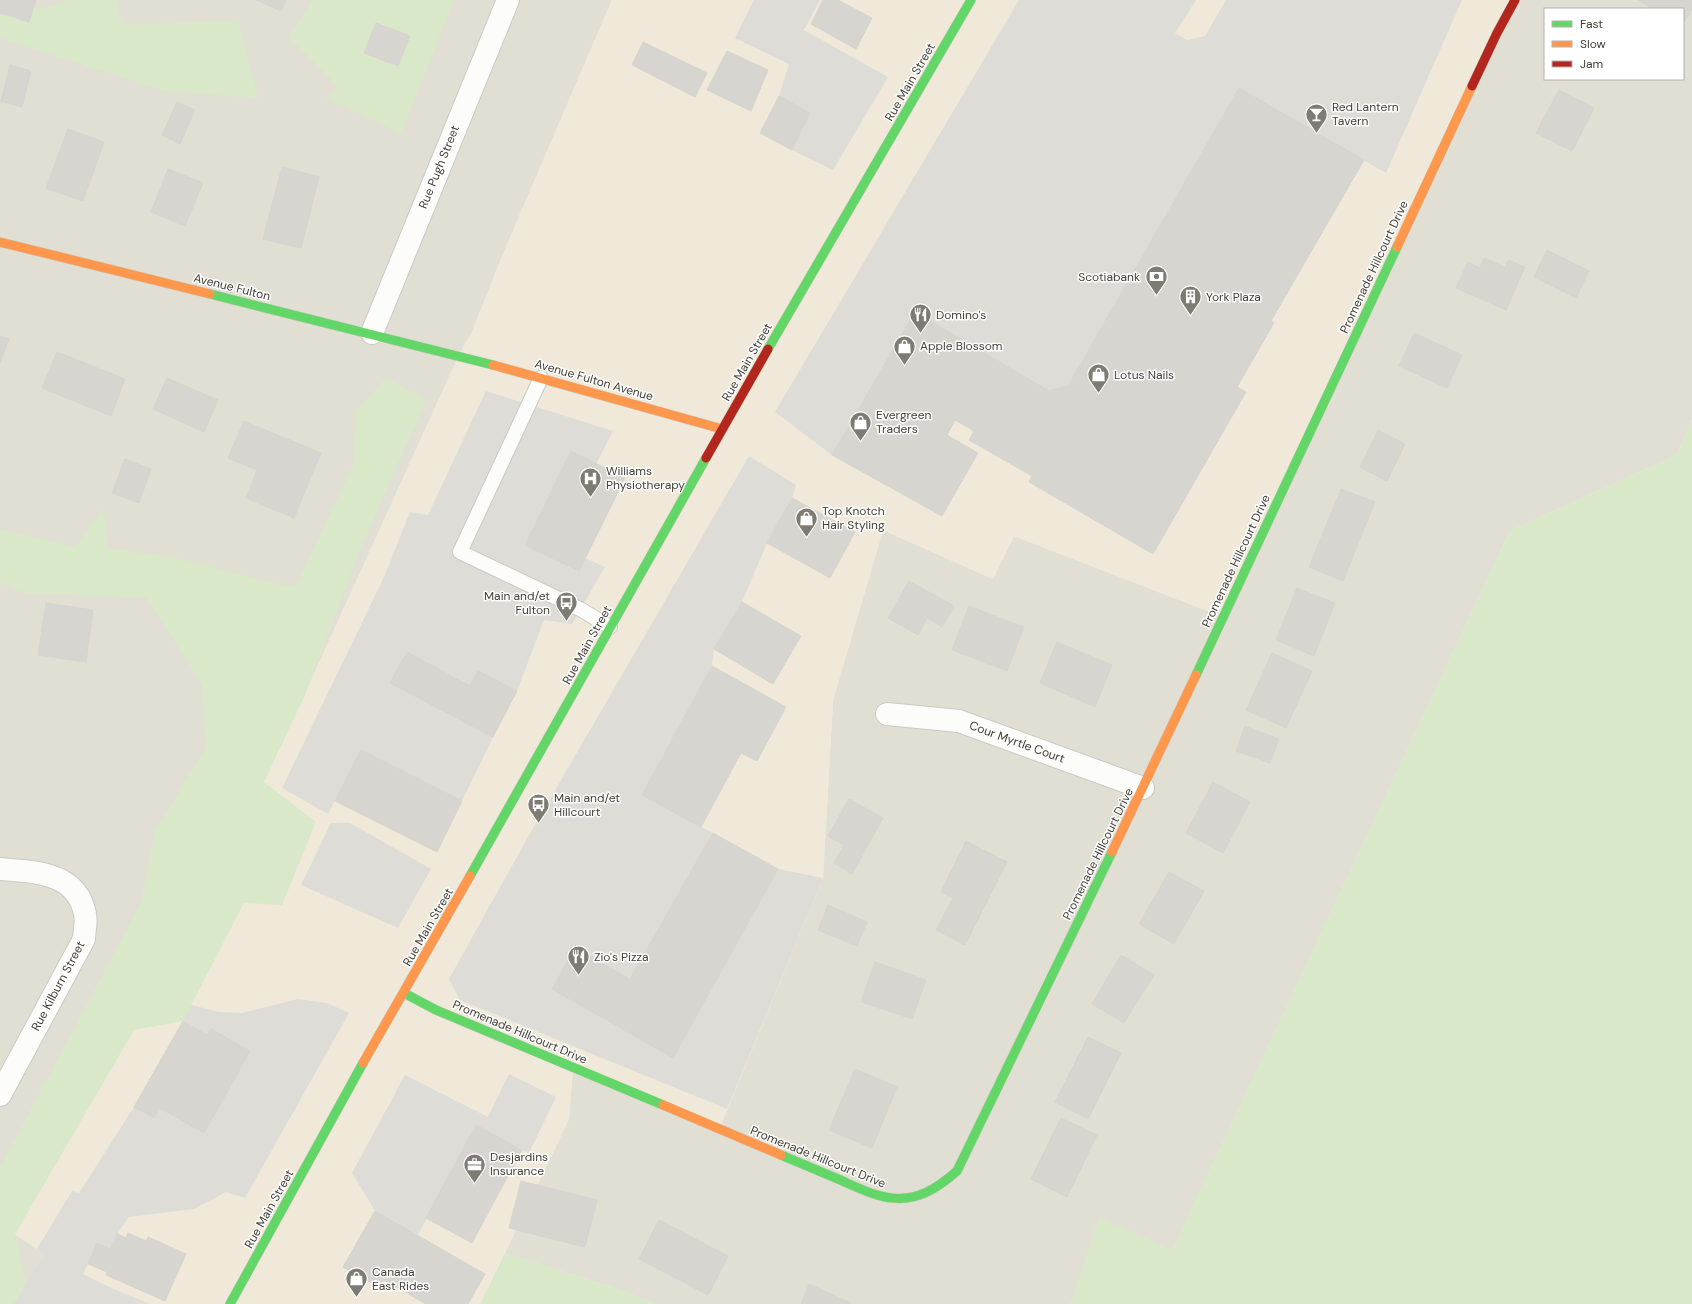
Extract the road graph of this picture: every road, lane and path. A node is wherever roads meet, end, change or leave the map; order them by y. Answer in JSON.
{"nodes":[{"id":1,"x":508,"y":0,"type":"edge"},
{"id":2,"x":971,"y":0,"type":"edge"},
{"id":3,"x":1515,"y":0,"type":"edge"},
{"id":4,"x":0,"y":242,"type":"edge"},
{"id":5,"x":372,"y":334,"type":"junction"},
{"id":6,"x":459,"y":355,"type":"joint"},
{"id":7,"x":541,"y":378,"type":"junction"},
{"id":8,"x":722,"y":429,"type":"junction"},
{"id":9,"x":610,"y":627,"type":"junction"},
{"id":10,"x":887,"y":714,"type":"dead end"},
{"id":11,"x":1143,"y":788,"type":"junction"},
{"id":12,"x":0,"y":869,"type":"edge"},
{"id":13,"x":404,"y":993,"type":"junction"},
{"id":14,"x":0,"y":1095,"type":"edge"},
{"id":15,"x":230,"y":1304,"type":"edge"}],
"edges":[{"from":1,"to":5,"type":"street","name":"Rue Pugh Street"},
{"from":2,"to":8,"type":"street","name":"Rue Main Street"},
{"from":3,"to":11,"type":"street","name":"Promenade Hillcourt Drive"},
{"from":4,"to":5,"type":"street","name":"Avenue Fulton"},
{"from":5,"to":6,"type":"street","name":"Avenue Fulton"},
{"from":6,"to":7,"type":"street","name":"Avenue Fulton Avenue"},
{"from":7,"to":8,"type":"street","name":"Avenue Fulton Avenue"},
{"from":7,"to":9,"type":"lane"},
{"from":8,"to":9,"type":"street","name":"Rue Main Street"},
{"from":9,"to":13,"type":"street","name":"Rue Main Street"},
{"from":10,"to":11,"type":"street","name":"Cour Myrtle Court"},
{"from":11,"to":13,"type":"street","name":"Promenade Hillcourt Drive"},
{"from":12,"to":14,"type":"street","name":"Rue Kilburn Street"},
{"from":13,"to":15,"type":"street","name":"Rue Main Street"}]}
